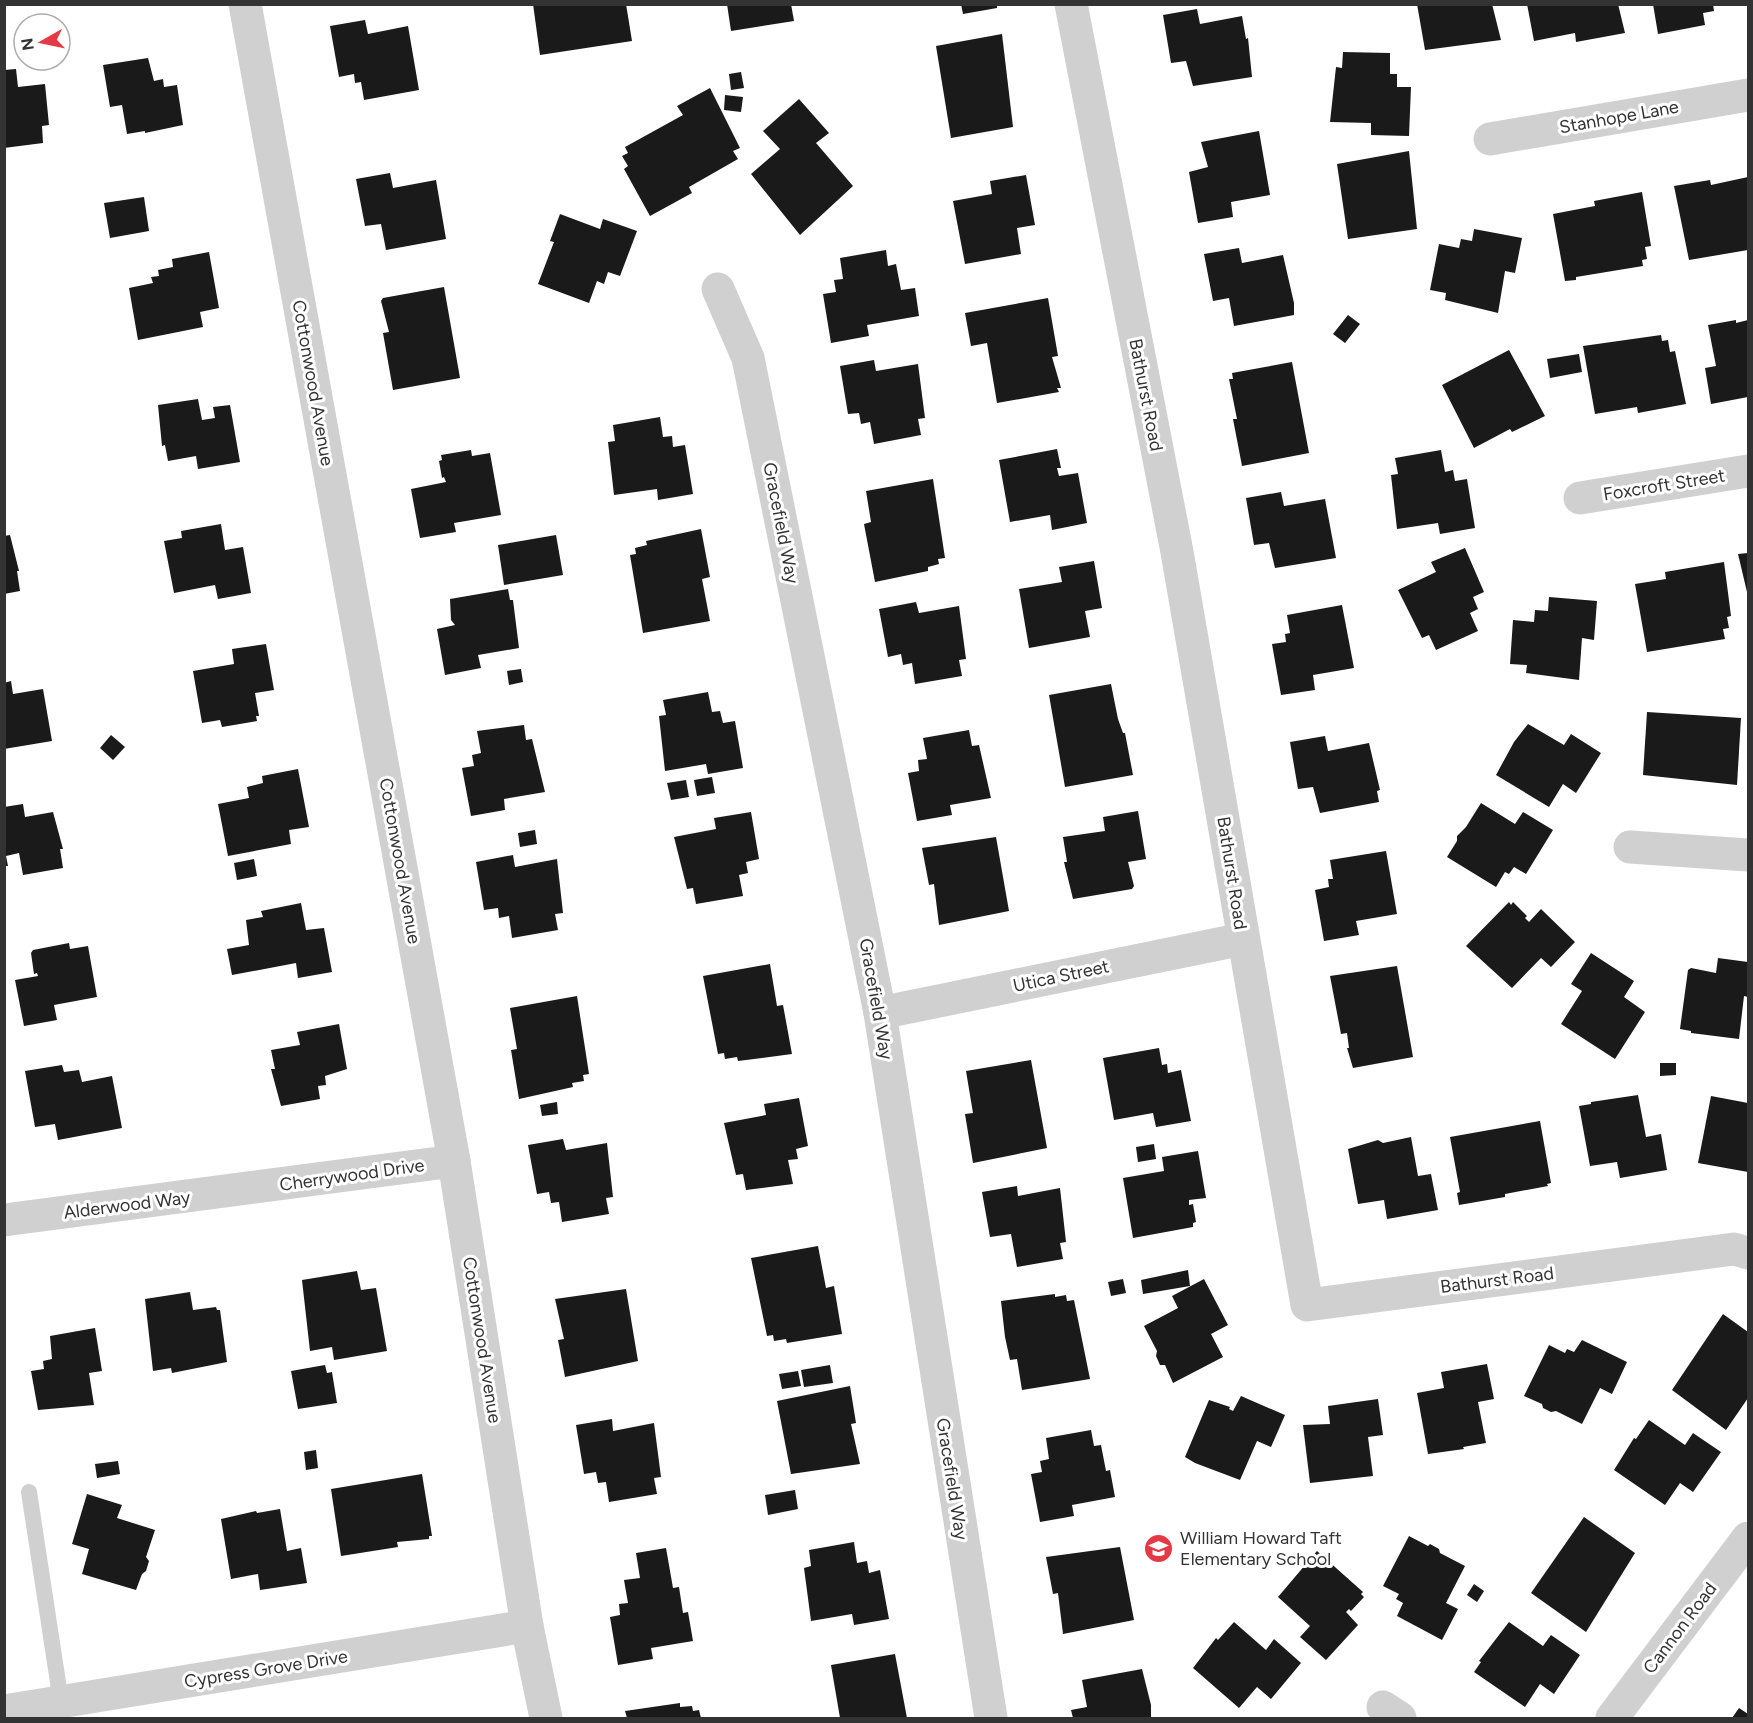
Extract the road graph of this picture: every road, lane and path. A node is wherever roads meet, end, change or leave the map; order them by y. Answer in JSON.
{"nodes":[{"id":1,"x":245,"y":4,"type":"edge"},
{"id":2,"x":1071,"y":4,"type":"edge"},
{"id":3,"x":1749,"y":95,"type":"edge"},
{"id":4,"x":1490,"y":138,"type":"dead end"},
{"id":5,"x":718,"y":290,"type":"dead end"},
{"id":6,"x":1749,"y":471,"type":"edge"},
{"id":7,"x":1580,"y":498,"type":"dead end"},
{"id":8,"x":1630,"y":847,"type":"dead end"},
{"id":9,"x":1749,"y":855,"type":"edge"},
{"id":10,"x":1243,"y":939,"type":"junction"},
{"id":11,"x":880,"y":1013,"type":"junction"},
{"id":12,"x":454,"y":1161,"type":"junction"},
{"id":13,"x":250,"y":1190,"type":"joint"},
{"id":14,"x":4,"y":1220,"type":"edge"},
{"id":15,"x":1749,"y":1253,"type":"edge"},
{"id":16,"x":29,"y":1492,"type":"dead end"},
{"id":17,"x":1749,"y":1538,"type":"edge"},
{"id":18,"x":527,"y":1626,"type":"junction"},
{"id":19,"x":61,"y":1702,"type":"junction"},
{"id":20,"x":4,"y":1711,"type":"edge"},
{"id":21,"x":546,"y":1719,"type":"edge"},
{"id":22,"x":992,"y":1719,"type":"edge"},
{"id":23,"x":1612,"y":1719,"type":"edge"}],
"edges":[{"from":1,"to":12,"type":"street","name":"Cottonwood Avenue"},
{"from":2,"to":10,"type":"street","name":"Bathurst Road"},
{"from":3,"to":4,"type":"street","name":"Stanhope Lane"},
{"from":5,"to":11,"type":"street","name":"Gracefield Way"},
{"from":6,"to":7,"type":"street","name":"Foxcroft Street"},
{"from":8,"to":9,"type":"street"},
{"from":10,"to":11,"type":"street","name":"Utica Street"},
{"from":10,"to":15,"type":"street","name":"Bathurst Road"},
{"from":11,"to":22,"type":"street","name":"Gracefield Way"},
{"from":12,"to":13,"type":"street","name":"Cherrywood Drive"},
{"from":12,"to":18,"type":"street","name":"Cottonwood Avenue"},
{"from":13,"to":14,"type":"street","name":"Alderwood Way"},
{"from":16,"to":19,"type":"lane"},
{"from":17,"to":23,"type":"street","name":"Cannon Road"},
{"from":18,"to":19,"type":"street","name":"Cypress Grove Drive"},
{"from":18,"to":21,"type":"street","name":"Cottonwood Avenue"},
{"from":19,"to":20,"type":"street","name":"Cypress Grove Drive"}]}
